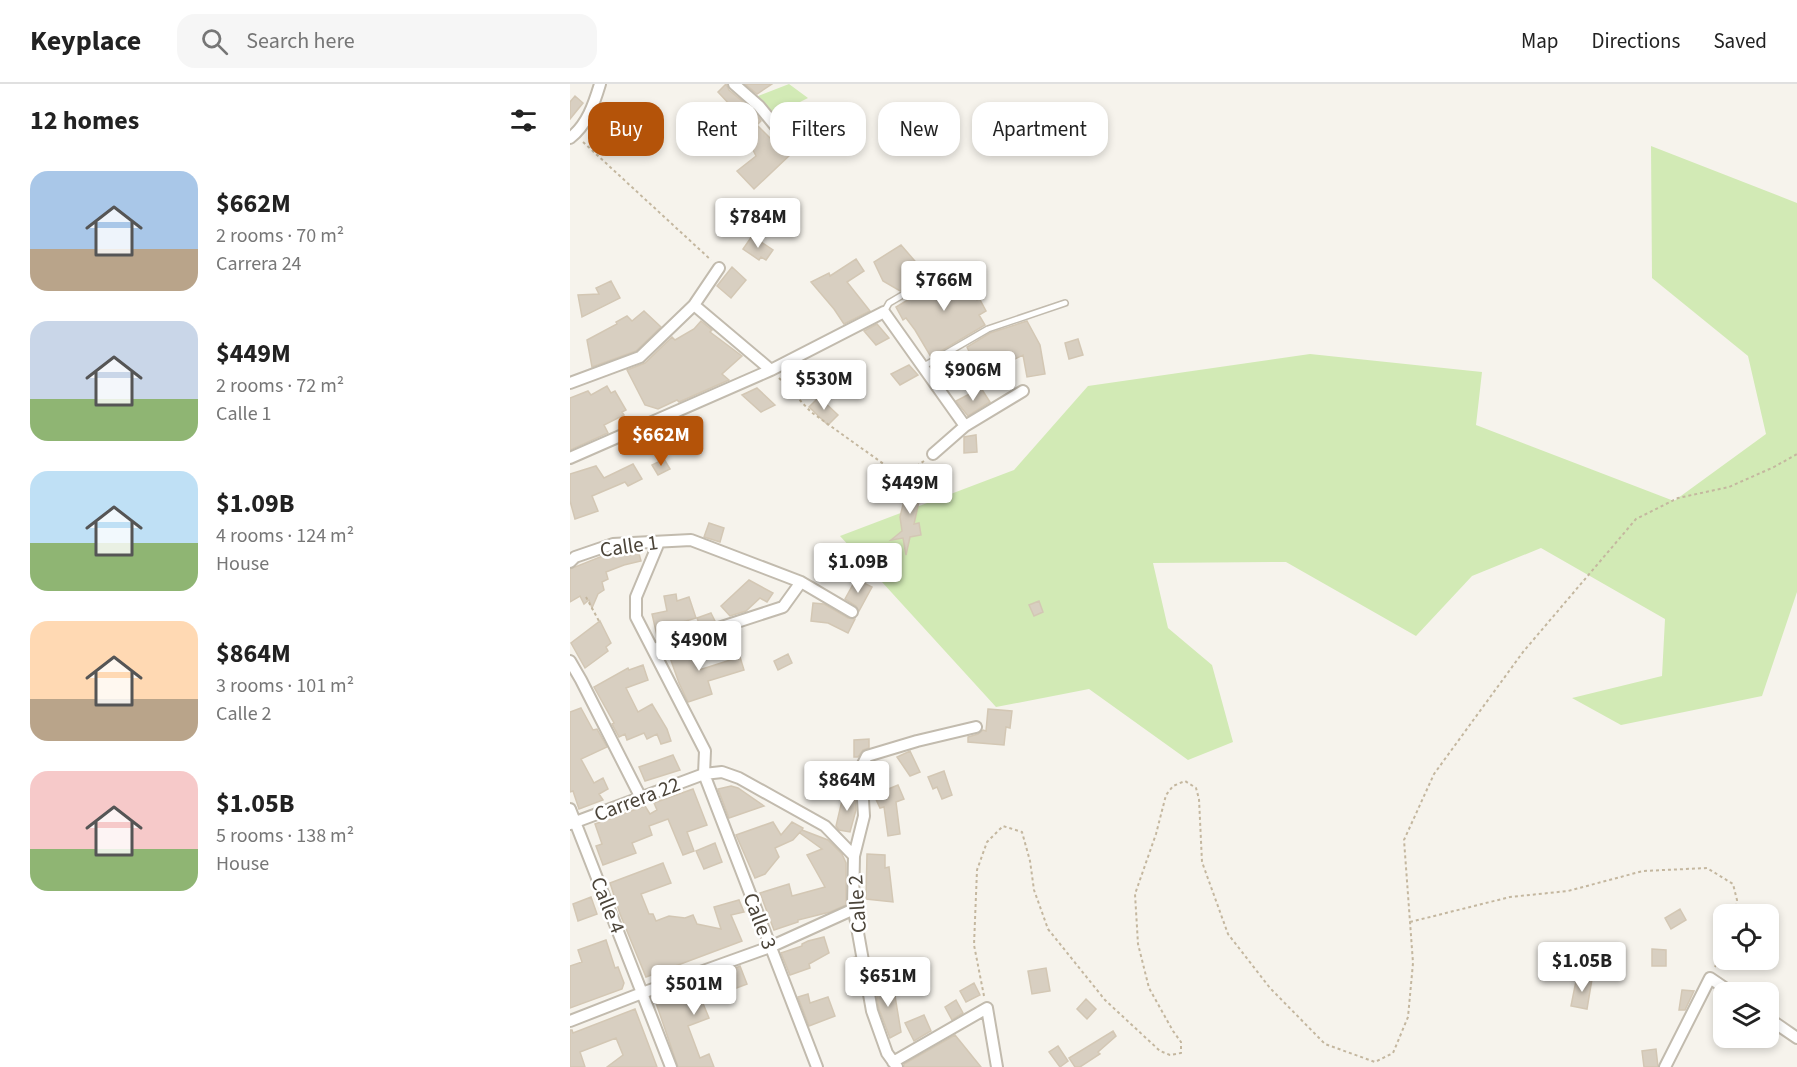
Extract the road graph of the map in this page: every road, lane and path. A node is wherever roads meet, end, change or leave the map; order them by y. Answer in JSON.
{"nodes":[{"id":1,"x":600,"y":84,"type":"edge"},
{"id":2,"x":734,"y":84,"type":"edge"},
{"id":3,"x":770,"y":120,"type":"edge"},
{"id":4,"x":573,"y":136,"type":"edge"},
{"id":5,"x":719,"y":268,"type":"joint"},
{"id":6,"x":933,"y":277,"type":"dead end"},
{"id":7,"x":1065,"y":303,"type":"dead end"},
{"id":8,"x":694,"y":305,"type":"junction"},
{"id":9,"x":884,"y":312,"type":"junction"},
{"id":10,"x":924,"y":366,"type":"junction"},
{"id":11,"x":771,"y":370,"type":"junction"},
{"id":12,"x":570,"y":383,"type":"edge"},
{"id":13,"x":1023,"y":391,"type":"dead end"},
{"id":14,"x":965,"y":426,"type":"junction"},
{"id":15,"x":933,"y":454,"type":"joint"},
{"id":16,"x":1797,"y":454,"type":"edge"},
{"id":17,"x":570,"y":458,"type":"edge"},
{"id":18,"x":659,"y":542,"type":"junction"},
{"id":19,"x":570,"y":562,"type":"edge"},
{"id":20,"x":801,"y":582,"type":"junction"},
{"id":21,"x":586,"y":597,"type":"dead end"},
{"id":22,"x":852,"y":612,"type":"dead end"},
{"id":23,"x":600,"y":623,"type":"dead end"},
{"id":24,"x":654,"y":649,"type":"junction"},
{"id":25,"x":570,"y":662,"type":"edge"},
{"id":26,"x":581,"y":680,"type":"junction"},
{"id":27,"x":570,"y":684,"type":"edge"},
{"id":28,"x":976,"y":727,"type":"dead end"},
{"id":29,"x":704,"y":774,"type":"junction"},
{"id":30,"x":641,"y":798,"type":"junction"},
{"id":31,"x":570,"y":809,"type":"edge"},
{"id":32,"x":572,"y":823,"type":"edge"},
{"id":33,"x":854,"y":856,"type":"junction"},
{"id":34,"x":1736,"y":904,"type":"edge"},
{"id":35,"x":854,"y":909,"type":"junction"},
{"id":36,"x":1410,"y":922,"type":"junction"},
{"id":37,"x":770,"y":947,"type":"junction"},
{"id":38,"x":1714,"y":970,"type":"edge"},
{"id":39,"x":1710,"y":978,"type":"junction"},
{"id":40,"x":1716,"y":982,"type":"edge"},
{"id":41,"x":642,"y":993,"type":"junction"},
{"id":42,"x":987,"y":1008,"type":"junction"},
{"id":43,"x":570,"y":1021,"type":"edge"},
{"id":44,"x":1779,"y":1026,"type":"edge"},
{"id":45,"x":1797,"y":1038,"type":"edge"},
{"id":46,"x":890,"y":1062,"type":"edge"},
{"id":47,"x":671,"y":1067,"type":"edge"},
{"id":48,"x":817,"y":1067,"type":"edge"},
{"id":49,"x":997,"y":1067,"type":"edge"},
{"id":50,"x":1665,"y":1067,"type":"edge"}],
"edges":[{"from":1,"to":4,"type":"street"},
{"from":2,"to":3,"type":"street"},
{"from":4,"to":5,"type":"path"},
{"from":5,"to":8,"type":"street"},
{"from":6,"to":9,"type":"lane"},
{"from":7,"to":10,"type":"lane"},
{"from":8,"to":11,"type":"street"},
{"from":8,"to":12,"type":"street"},
{"from":9,"to":10,"type":"street"},
{"from":9,"to":11,"type":"street"},
{"from":10,"to":14,"type":"street"},
{"from":11,"to":15,"type":"path"},
{"from":11,"to":17,"type":"street"},
{"from":13,"to":14,"type":"street"},
{"from":14,"to":15,"type":"street"},
{"from":16,"to":36,"type":"path"},
{"from":18,"to":19,"type":"street","name":"Calle 1"},
{"from":18,"to":20,"type":"street","name":"Calle 1"},
{"from":18,"to":24,"type":"street"},
{"from":20,"to":22,"type":"street"},
{"from":20,"to":24,"type":"street"},
{"from":21,"to":23,"type":"path"},
{"from":24,"to":29,"type":"street"},
{"from":25,"to":26,"type":"street"},
{"from":26,"to":27,"type":"street"},
{"from":26,"to":30,"type":"street"},
{"from":28,"to":33,"type":"street"},
{"from":29,"to":30,"type":"street","name":"Carrera 22"},
{"from":29,"to":33,"type":"street","name":"Calle 2"},
{"from":29,"to":37,"type":"street","name":"Calle 3"},
{"from":30,"to":32,"type":"street","name":"Carrera 22"},
{"from":31,"to":32,"type":"street","name":"Calle 4"},
{"from":32,"to":41,"type":"street","name":"Calle 4"},
{"from":33,"to":35,"type":"street","name":"Calle 2"},
{"from":34,"to":36,"type":"path"},
{"from":35,"to":37,"type":"street"},
{"from":35,"to":46,"type":"street","name":"Calle 2"},
{"from":36,"to":42,"type":"path"},
{"from":37,"to":41,"type":"street"},
{"from":37,"to":48,"type":"street","name":"Calle 3"},
{"from":38,"to":39,"type":"path"},
{"from":39,"to":40,"type":"street"},
{"from":39,"to":50,"type":"street"},
{"from":41,"to":43,"type":"street"},
{"from":41,"to":47,"type":"street","name":"Calle 4"},
{"from":42,"to":46,"type":"street"},
{"from":42,"to":49,"type":"street"},
{"from":44,"to":45,"type":"street"}]}
